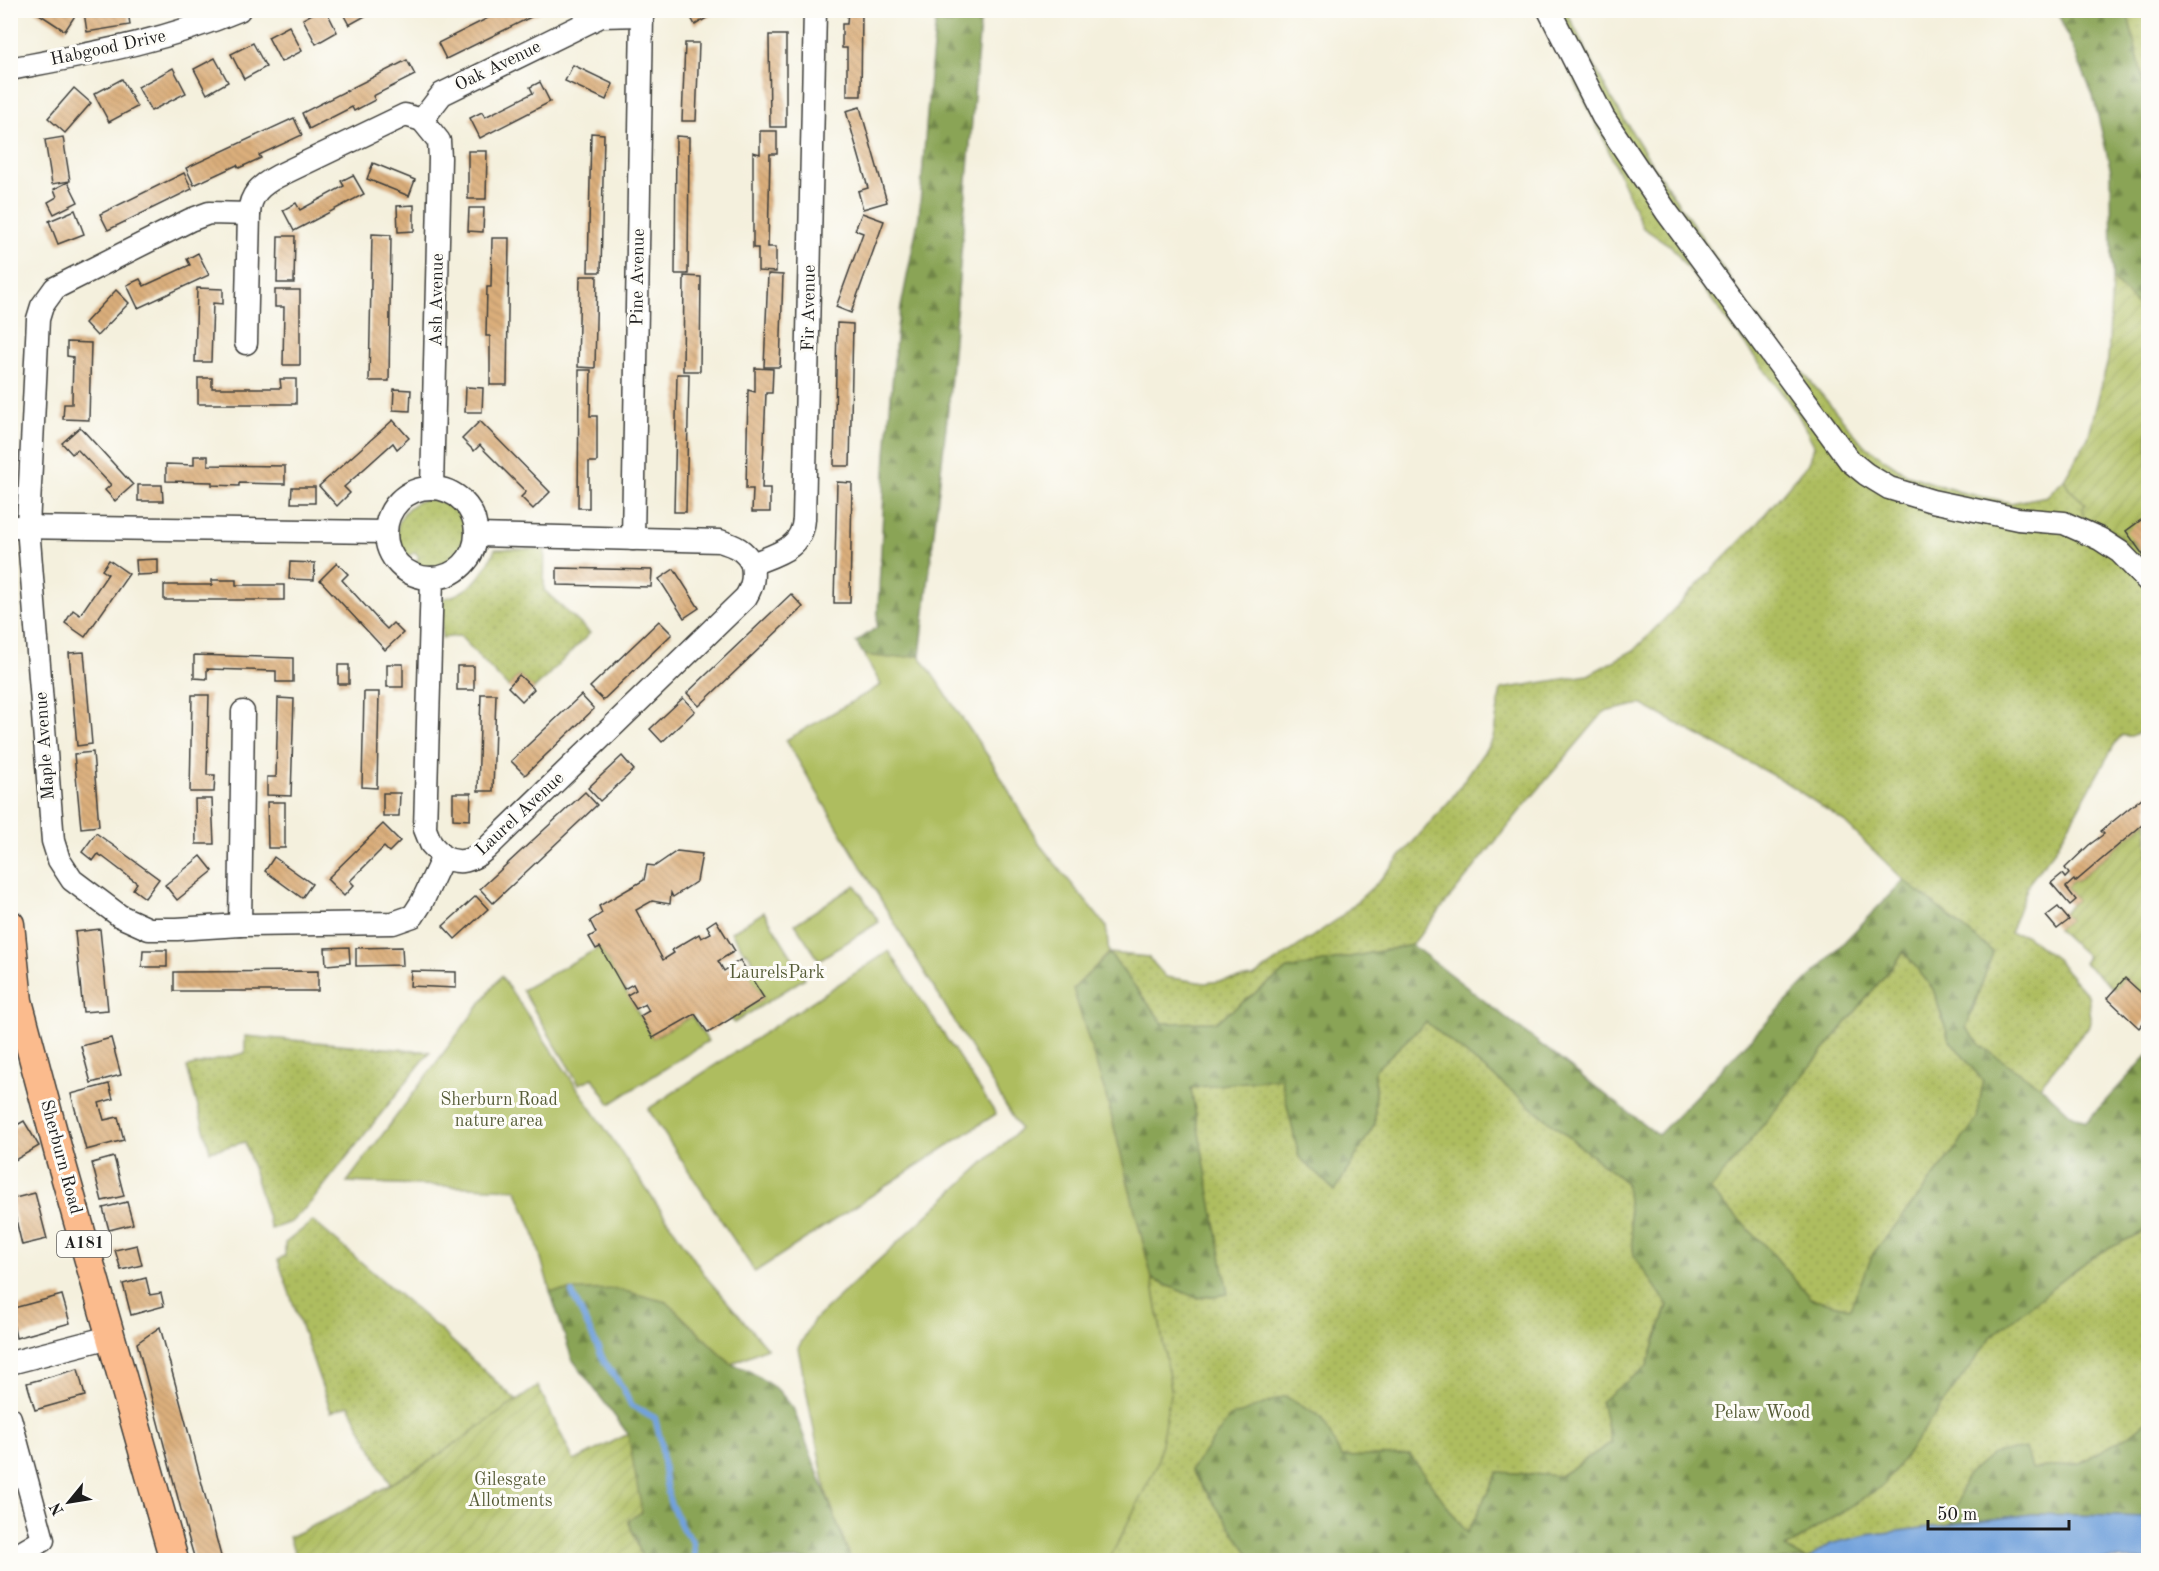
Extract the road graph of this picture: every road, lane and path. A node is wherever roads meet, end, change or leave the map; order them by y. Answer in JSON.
{"nodes":[{"id":1,"x":238,"y":10,"type":"edge"},
{"id":2,"x":815,"y":10,"type":"edge"},
{"id":3,"x":1549,"y":10,"type":"edge"},
{"id":4,"x":643,"y":13,"type":"edge"},
{"id":5,"x":200,"y":18,"type":"edge"},
{"id":6,"x":10,"y":69,"type":"edge"},
{"id":7,"x":422,"y":120,"type":"junction"},
{"id":8,"x":249,"y":214,"type":"junction"},
{"id":9,"x":246,"y":343,"type":"dead end"},
{"id":10,"x":432,"y":488,"type":"junction"},
{"id":11,"x":20,"y":527,"type":"edge"},
{"id":12,"x":386,"y":532,"type":"junction"},
{"id":13,"x":477,"y":535,"type":"junction"},
{"id":14,"x":633,"y":539,"type":"junction"},
{"id":15,"x":753,"y":569,"type":"junction"},
{"id":16,"x":432,"y":578,"type":"junction"},
{"id":17,"x":2148,"y":581,"type":"edge"},
{"id":18,"x":243,"y":712,"type":"dead end"},
{"id":19,"x":443,"y":857,"type":"junction"},
{"id":20,"x":10,"y":924,"type":"edge"},
{"id":21,"x":240,"y":925,"type":"junction"},
{"id":22,"x":14,"y":1003,"type":"edge"},
{"id":23,"x":110,"y":1337,"type":"junction"},
{"id":24,"x":10,"y":1363,"type":"edge"},
{"id":25,"x":10,"y":1418,"type":"edge"},
{"id":26,"x":21,"y":1553,"type":"dead end"},
{"id":27,"x":174,"y":1560,"type":"edge"}],
"edges":[{"from":1,"to":5,"type":"street","name":"Habgood Drive"},
{"from":2,"to":15,"type":"street","name":"Fir Avenue"},
{"from":3,"to":17,"type":"street"},
{"from":4,"to":7,"type":"street","name":"Oak Avenue"},
{"from":4,"to":14,"type":"street","name":"Pine Avenue"},
{"from":5,"to":6,"type":"street","name":"Habgood Drive"},
{"from":7,"to":8,"type":"street"},
{"from":7,"to":10,"type":"street","name":"Ash Avenue"},
{"from":8,"to":9,"type":"street"},
{"from":8,"to":11,"type":"street","name":"Maple Avenue"},
{"from":10,"to":12,"type":"street"},
{"from":10,"to":13,"type":"street"},
{"from":11,"to":12,"type":"street"},
{"from":11,"to":21,"type":"street","name":"Maple Avenue"},
{"from":12,"to":16,"type":"street"},
{"from":13,"to":14,"type":"street"},
{"from":13,"to":16,"type":"street"},
{"from":14,"to":15,"type":"street"},
{"from":15,"to":19,"type":"street","name":"Laurel Avenue"},
{"from":16,"to":19,"type":"street"},
{"from":18,"to":21,"type":"street"},
{"from":19,"to":21,"type":"street"},
{"from":20,"to":22,"type":"main road","name":"Sherburn Road","number":"A181"},
{"from":22,"to":23,"type":"main road","name":"Sherburn Road","number":"A181"},
{"from":23,"to":24,"type":"street"},
{"from":23,"to":27,"type":"main road","name":"Sherburn Road","number":"A181"},
{"from":25,"to":26,"type":"street"}]}
